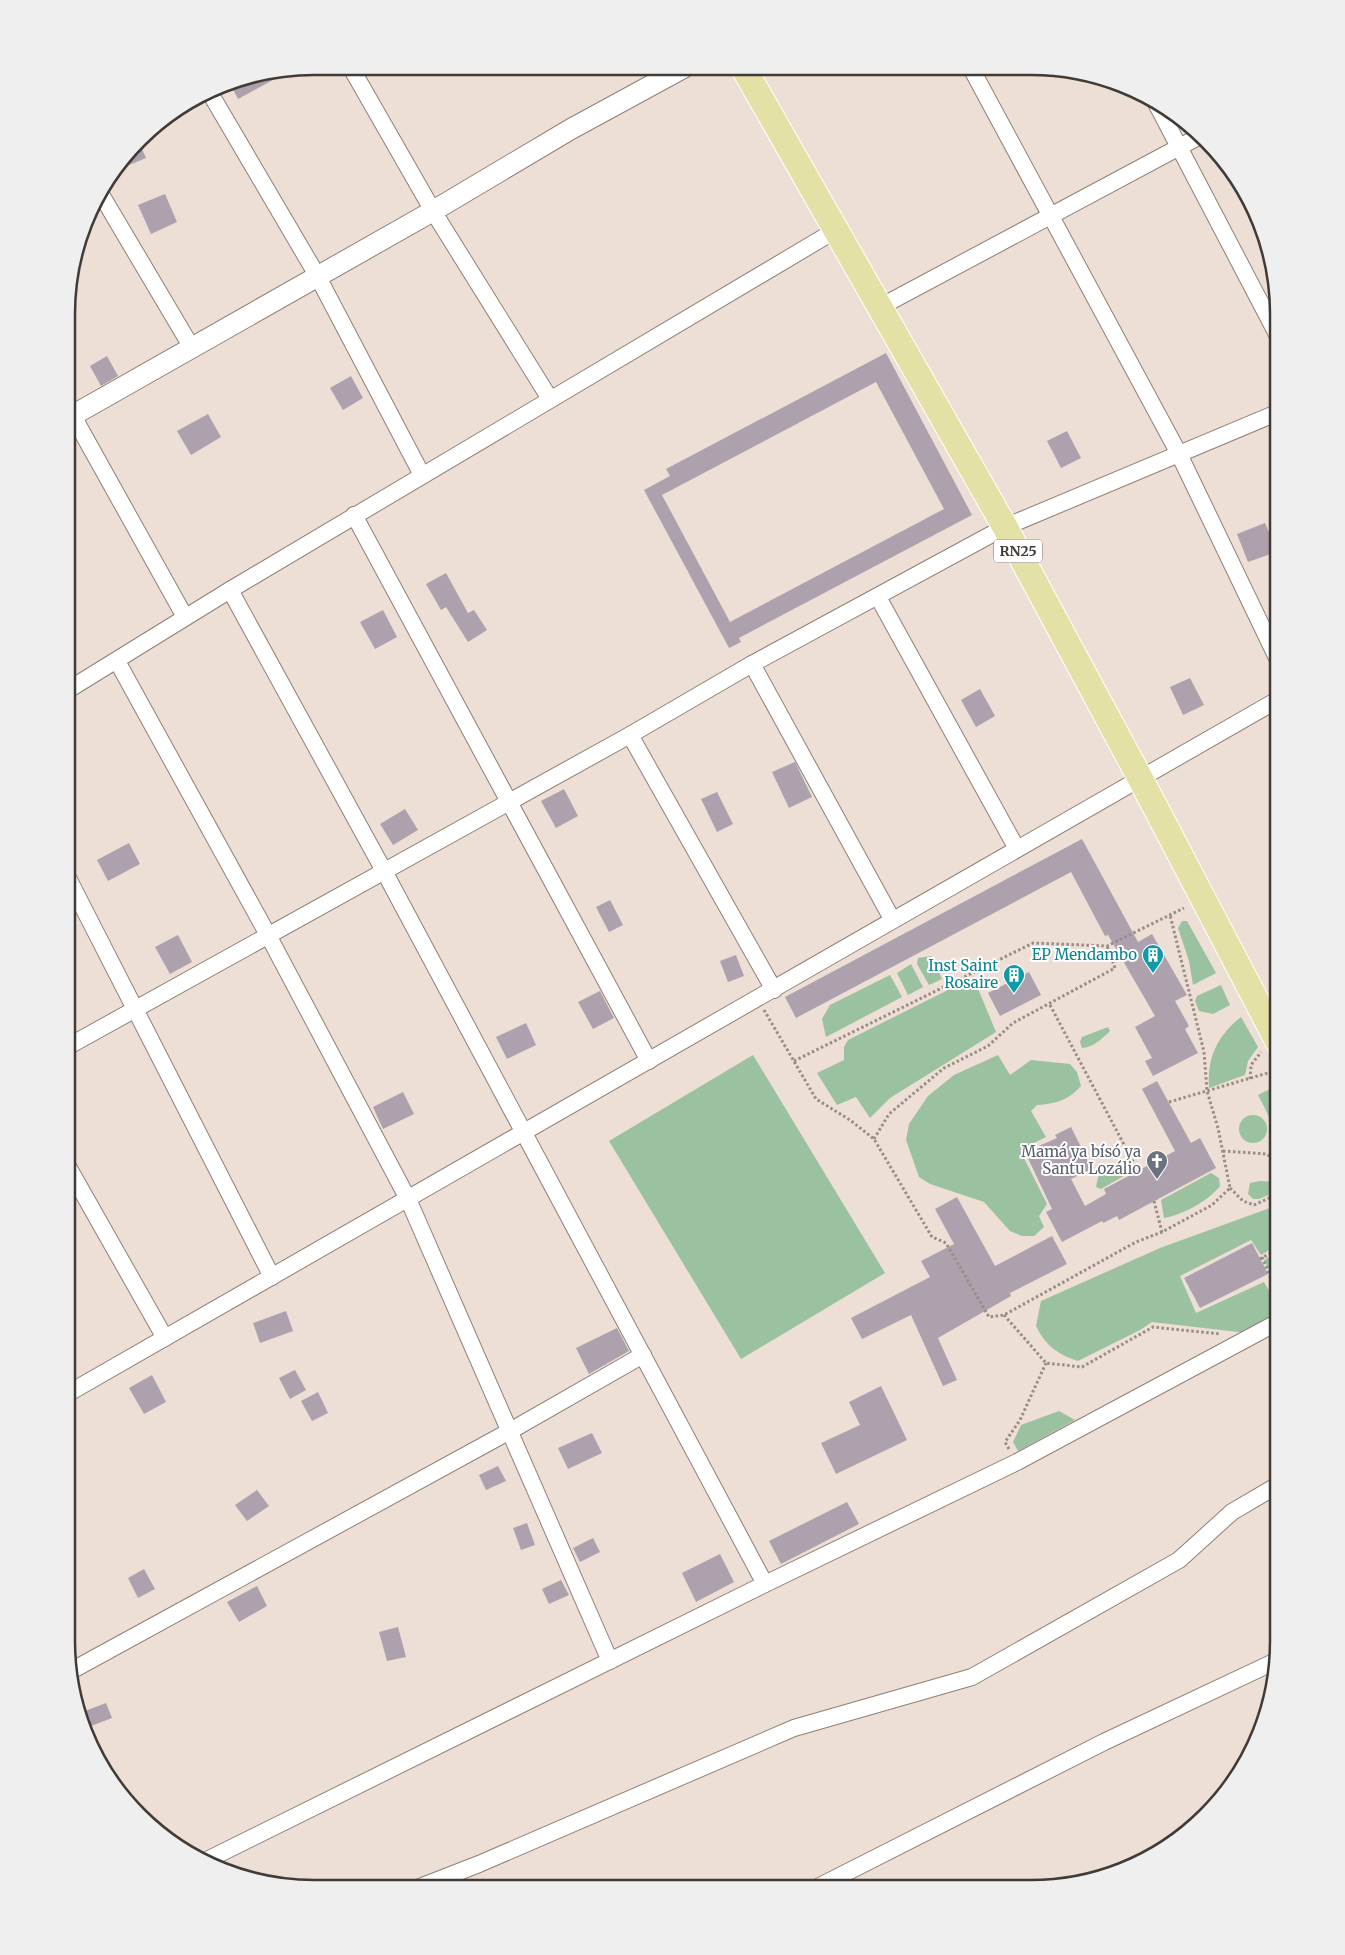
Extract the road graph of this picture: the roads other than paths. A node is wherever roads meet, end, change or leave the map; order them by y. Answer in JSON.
{"nodes":[{"id":1,"x":355,"y":75,"type":"edge"},
{"id":2,"x":670,"y":75,"type":"edge"},
{"id":3,"x":747,"y":75,"type":"edge"},
{"id":4,"x":975,"y":75,"type":"edge"},
{"id":5,"x":213,"y":98,"type":"edge"},
{"id":6,"x":1162,"y":114,"type":"edge"},
{"id":7,"x":1194,"y":139,"type":"edge"},
{"id":8,"x":1179,"y":147,"type":"junction"},
{"id":9,"x":104,"y":200,"type":"edge"},
{"id":10,"x":433,"y":211,"type":"junction"},
{"id":11,"x":1050,"y":216,"type":"junction"},
{"id":12,"x":836,"y":230,"type":"junction"},
{"id":13,"x":318,"y":277,"type":"junction"},
{"id":14,"x":880,"y":307,"type":"junction"},
{"id":15,"x":1270,"y":321,"type":"edge"},
{"id":16,"x":192,"y":348,"type":"junction"},
{"id":17,"x":550,"y":399,"type":"junction"},
{"id":18,"x":75,"y":411,"type":"edge"},
{"id":19,"x":1270,"y":416,"type":"edge"},
{"id":20,"x":75,"y":423,"type":"edge"},
{"id":21,"x":1178,"y":452,"type":"junction"},
{"id":22,"x":422,"y":475,"type":"junction"},
{"id":23,"x":354,"y":515,"type":"junction"},
{"id":24,"x":1005,"y":527,"type":"junction"},
{"id":25,"x":230,"y":590,"type":"junction"},
{"id":26,"x":878,"y":597,"type":"junction"},
{"id":27,"x":185,"y":617,"type":"junction"},
{"id":28,"x":1270,"y":643,"type":"edge"},
{"id":29,"x":117,"y":660,"type":"junction"},
{"id":30,"x":752,"y":664,"type":"junction"},
{"id":31,"x":75,"y":686,"type":"edge"},
{"id":32,"x":1270,"y":704,"type":"edge"},
{"id":33,"x":630,"y":734,"type":"junction"},
{"id":34,"x":1140,"y":778,"type":"junction"},
{"id":35,"x":508,"y":802,"type":"junction"},
{"id":36,"x":1017,"y":849,"type":"junction"},
{"id":37,"x":384,"y":871,"type":"junction"},
{"id":38,"x":75,"y":890,"type":"edge"},
{"id":39,"x":892,"y":918,"type":"junction"},
{"id":40,"x":268,"y":935,"type":"junction"},
{"id":41,"x":774,"y":990,"type":"junction"},
{"id":42,"x":136,"y":1008,"type":"junction"},
{"id":43,"x":1270,"y":1010,"type":"edge"},
{"id":44,"x":75,"y":1042,"type":"edge"},
{"id":45,"x":648,"y":1062,"type":"junction"},
{"id":46,"x":524,"y":1133,"type":"junction"},
{"id":47,"x":75,"y":1179,"type":"edge"},
{"id":48,"x":408,"y":1199,"type":"junction"},
{"id":49,"x":272,"y":1277,"type":"junction"},
{"id":50,"x":1270,"y":1326,"type":"edge"},
{"id":51,"x":165,"y":1338,"type":"junction"},
{"id":52,"x":642,"y":1355,"type":"junction"},
{"id":53,"x":75,"y":1389,"type":"edge"},
{"id":54,"x":510,"y":1431,"type":"junction"},
{"id":55,"x":1270,"y":1490,"type":"edge"},
{"id":56,"x":765,"y":1584,"type":"junction"},
{"id":57,"x":610,"y":1661,"type":"junction"},
{"id":58,"x":1269,"y":1664,"type":"edge"},
{"id":59,"x":77,"y":1668,"type":"edge"},
{"id":60,"x":212,"y":1857,"type":"edge"},
{"id":61,"x":438,"y":1880,"type":"edge"},
{"id":62,"x":832,"y":1880,"type":"edge"}],
"edges":[{"from":1,"to":10,"type":"street"},
{"from":2,"to":10,"type":"street"},
{"from":3,"to":12,"type":"main road","number":"RN25"},
{"from":4,"to":11,"type":"street"},
{"from":5,"to":13,"type":"street"},
{"from":6,"to":8,"type":"street"},
{"from":7,"to":8,"type":"street"},
{"from":8,"to":11,"type":"street"},
{"from":8,"to":15,"type":"street"},
{"from":9,"to":16,"type":"street"},
{"from":10,"to":13,"type":"street"},
{"from":10,"to":17,"type":"street"},
{"from":11,"to":14,"type":"street"},
{"from":11,"to":21,"type":"street"},
{"from":12,"to":14,"type":"main road","number":"RN25"},
{"from":12,"to":17,"type":"street"},
{"from":13,"to":16,"type":"street"},
{"from":13,"to":22,"type":"street"},
{"from":14,"to":24,"type":"main road","number":"RN25"},
{"from":16,"to":18,"type":"street"},
{"from":17,"to":22,"type":"street"},
{"from":19,"to":21,"type":"street"},
{"from":20,"to":27,"type":"street"},
{"from":21,"to":24,"type":"street"},
{"from":21,"to":28,"type":"street"},
{"from":22,"to":23,"type":"street"},
{"from":23,"to":25,"type":"street"},
{"from":23,"to":35,"type":"street"},
{"from":24,"to":26,"type":"street"},
{"from":24,"to":34,"type":"main road","number":"RN25"},
{"from":25,"to":27,"type":"street"},
{"from":25,"to":37,"type":"street"},
{"from":26,"to":30,"type":"street"},
{"from":26,"to":36,"type":"street"},
{"from":27,"to":29,"type":"street"},
{"from":29,"to":31,"type":"street"},
{"from":29,"to":40,"type":"street"},
{"from":30,"to":33,"type":"street"},
{"from":30,"to":39,"type":"street"},
{"from":32,"to":34,"type":"street"},
{"from":33,"to":35,"type":"street"},
{"from":33,"to":41,"type":"street"},
{"from":34,"to":36,"type":"street"},
{"from":34,"to":43,"type":"main road","number":"RN25"},
{"from":35,"to":37,"type":"street"},
{"from":35,"to":45,"type":"street"},
{"from":36,"to":39,"type":"street"},
{"from":37,"to":40,"type":"street"},
{"from":37,"to":46,"type":"street"},
{"from":38,"to":42,"type":"street"},
{"from":39,"to":41,"type":"street"},
{"from":40,"to":42,"type":"street"},
{"from":40,"to":48,"type":"street"},
{"from":41,"to":45,"type":"street"},
{"from":42,"to":44,"type":"street"},
{"from":42,"to":49,"type":"street"},
{"from":45,"to":46,"type":"street"},
{"from":46,"to":48,"type":"street"},
{"from":46,"to":52,"type":"street"},
{"from":47,"to":51,"type":"street"},
{"from":48,"to":49,"type":"street"},
{"from":48,"to":54,"type":"street"},
{"from":49,"to":51,"type":"street"},
{"from":50,"to":56,"type":"street"},
{"from":51,"to":53,"type":"street"},
{"from":52,"to":54,"type":"street"},
{"from":52,"to":56,"type":"street"},
{"from":54,"to":57,"type":"street"},
{"from":54,"to":59,"type":"street"},
{"from":55,"to":61,"type":"street"},
{"from":56,"to":57,"type":"street"},
{"from":57,"to":60,"type":"street"},
{"from":58,"to":62,"type":"street"}]}
